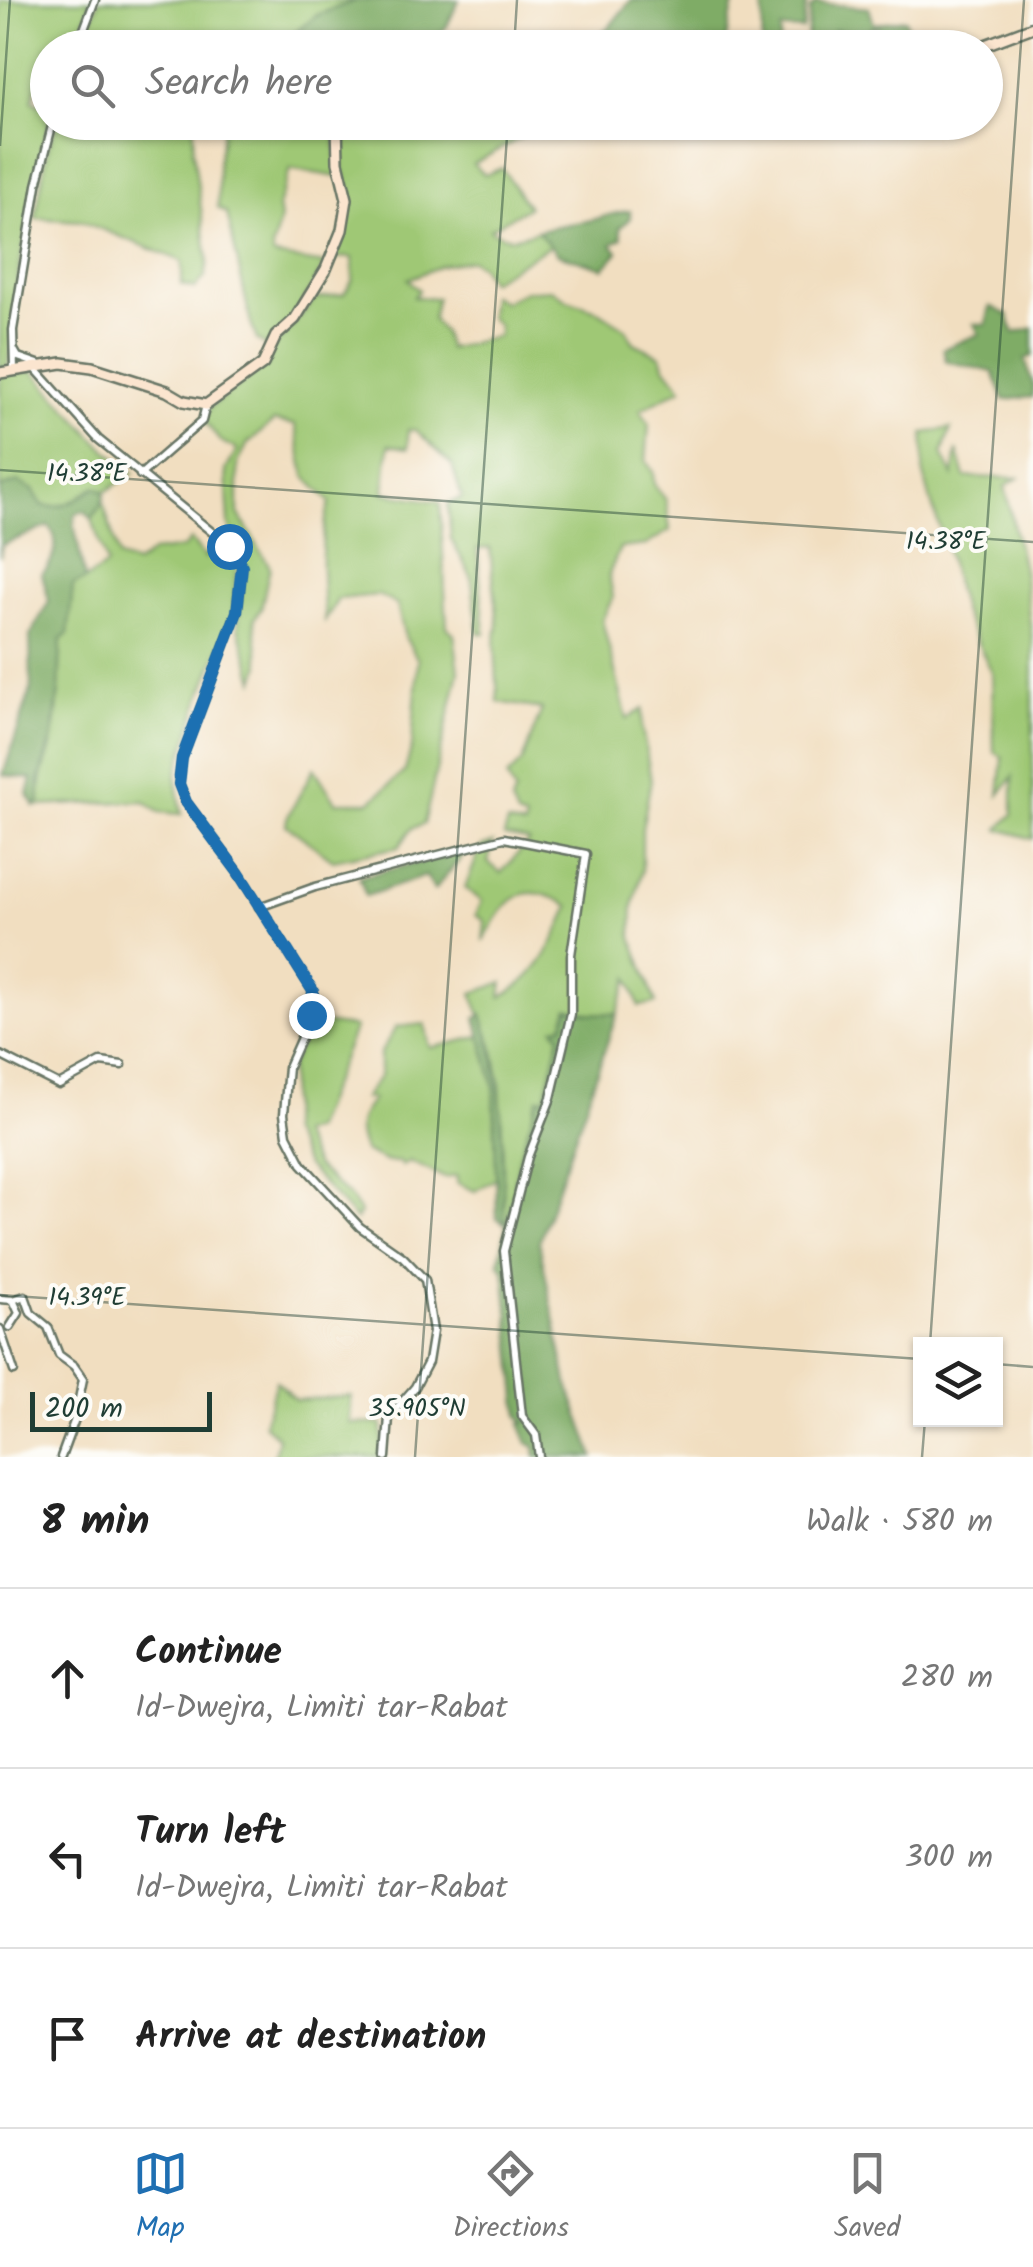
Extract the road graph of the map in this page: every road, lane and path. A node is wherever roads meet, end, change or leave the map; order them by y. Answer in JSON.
{"nodes":[{"id":1,"x":95,"y":0,"type":"edge"},
{"id":2,"x":1033,"y":27,"type":"edge"},
{"id":3,"x":84,"y":30,"type":"edge"},
{"id":4,"x":1003,"y":38,"type":"edge"},
{"id":5,"x":48,"y":140,"type":"edge"},
{"id":6,"x":337,"y":140,"type":"edge"},
{"id":7,"x":11,"y":345,"type":"junction"},
{"id":8,"x":37,"y":366,"type":"junction"},
{"id":9,"x":14,"y":370,"type":"junction"},
{"id":10,"x":0,"y":372,"type":"edge"},
{"id":11,"x":206,"y":405,"type":"junction"},
{"id":12,"x":140,"y":475,"type":"junction"},
{"id":13,"x":259,"y":907,"type":"junction"},
{"id":14,"x":0,"y":1055,"type":"edge"},
{"id":15,"x":122,"y":1065,"type":"dead end"},
{"id":16,"x":0,"y":1299,"type":"edge"},
{"id":17,"x":13,"y":1300,"type":"junction"},
{"id":18,"x":10,"y":1327,"type":"dead end"},
{"id":19,"x":0,"y":1329,"type":"edge"},
{"id":20,"x":14,"y":1371,"type":"dead end"},
{"id":21,"x":61,"y":1457,"type":"edge"},
{"id":22,"x":386,"y":1457,"type":"edge"},
{"id":23,"x":539,"y":1457,"type":"edge"}],
"edges":[{"from":1,"to":3,"type":"street"},
{"from":2,"to":4,"type":"street"},
{"from":5,"to":7,"type":"street"},
{"from":6,"to":11,"type":"street"},
{"from":7,"to":8,"type":"street"},
{"from":7,"to":9,"type":"street"},
{"from":8,"to":9,"type":"street"},
{"from":8,"to":11,"type":"street"},
{"from":8,"to":12,"type":"street"},
{"from":9,"to":10,"type":"street"},
{"from":11,"to":12,"type":"street"},
{"from":12,"to":13,"type":"street"},
{"from":13,"to":22,"type":"street"},
{"from":13,"to":23,"type":"street"},
{"from":14,"to":15,"type":"street"},
{"from":16,"to":17,"type":"street"},
{"from":17,"to":18,"type":"street"},
{"from":17,"to":21,"type":"street"},
{"from":19,"to":20,"type":"street"}]}
